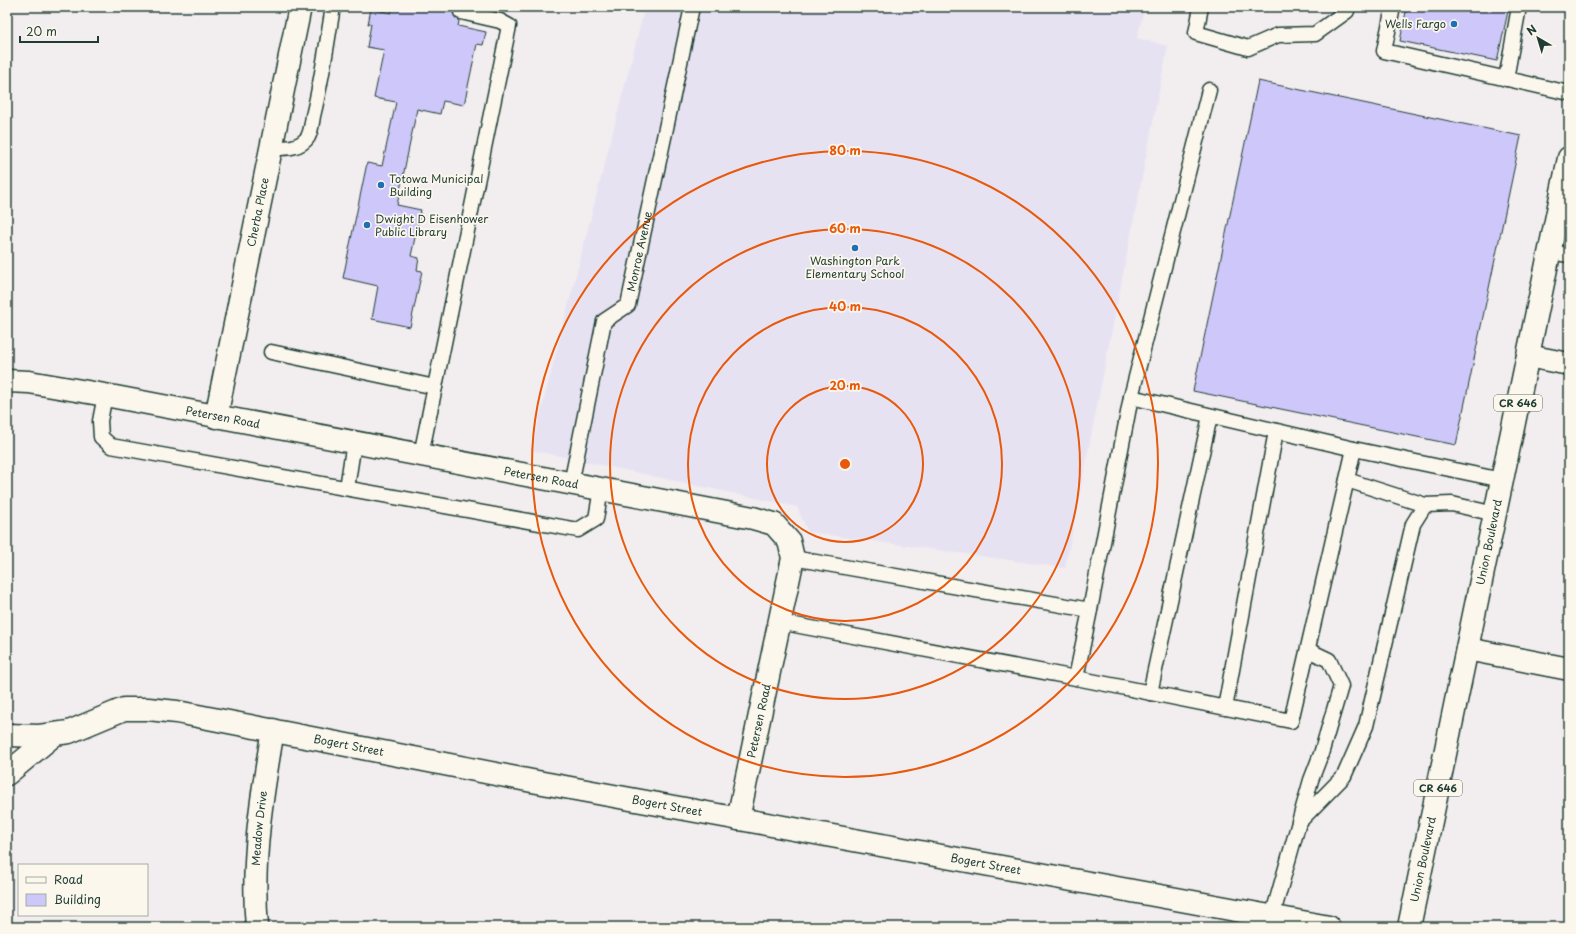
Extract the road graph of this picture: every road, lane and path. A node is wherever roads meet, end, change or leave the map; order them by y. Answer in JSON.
{"nodes":[{"id":1,"x":300,"y":7,"type":"edge"},
{"id":2,"x":333,"y":7,"type":"edge"},
{"id":3,"x":692,"y":7,"type":"edge"},
{"id":4,"x":1201,"y":7,"type":"edge"},
{"id":5,"x":1348,"y":7,"type":"edge"},
{"id":6,"x":1393,"y":7,"type":"edge"},
{"id":7,"x":1519,"y":7,"type":"edge"},
{"id":8,"x":461,"y":12,"type":"dead end"},
{"id":9,"x":1506,"y":79,"type":"junction"},
{"id":10,"x":1209,"y":90,"type":"dead end"},
{"id":11,"x":1569,"y":93,"type":"edge"},
{"id":12,"x":271,"y":148,"type":"junction"},
{"id":13,"x":1569,"y":158,"type":"edge"},
{"id":14,"x":1559,"y":253,"type":"edge"},
{"id":15,"x":271,"y":352,"type":"dead end"},
{"id":16,"x":1528,"y":356,"type":"junction"},
{"id":17,"x":1569,"y":364,"type":"edge"},
{"id":18,"x":7,"y":380,"type":"edge"},
{"id":19,"x":435,"y":387,"type":"junction"},
{"id":20,"x":105,"y":395,"type":"junction"},
{"id":21,"x":1130,"y":397,"type":"junction"},
{"id":22,"x":1210,"y":416,"type":"junction"},
{"id":23,"x":216,"y":417,"type":"junction"},
{"id":24,"x":1276,"y":431,"type":"junction"},
{"id":25,"x":354,"y":442,"type":"junction"},
{"id":26,"x":1354,"y":449,"type":"junction"},
{"id":27,"x":421,"y":455,"type":"junction"},
{"id":28,"x":1347,"y":480,"type":"junction"},
{"id":29,"x":1502,"y":480,"type":"junction"},
{"id":30,"x":571,"y":484,"type":"junction"},
{"id":31,"x":347,"y":488,"type":"junction"},
{"id":32,"x":601,"y":489,"type":"junction"},
{"id":33,"x":1425,"y":505,"type":"junction"},
{"id":34,"x":1495,"y":514,"type":"junction"},
{"id":35,"x":792,"y":558,"type":"junction"},
{"id":36,"x":1090,"y":610,"type":"junction"},
{"id":37,"x":779,"y":622,"type":"junction"},
{"id":38,"x":1467,"y":649,"type":"junction"},
{"id":39,"x":1308,"y":650,"type":"junction"},
{"id":40,"x":1569,"y":669,"type":"edge"},
{"id":41,"x":1076,"y":678,"type":"junction"},
{"id":42,"x":1150,"y":692,"type":"junction"},
{"id":43,"x":1225,"y":708,"type":"junction"},
{"id":44,"x":273,"y":730,"type":"junction"},
{"id":45,"x":7,"y":734,"type":"edge"},
{"id":46,"x":55,"y":734,"type":"junction"},
{"id":47,"x":7,"y":774,"type":"edge"},
{"id":48,"x":738,"y":819,"type":"junction"},
{"id":49,"x":1299,"y":822,"type":"junction"},
{"id":50,"x":1264,"y":919,"type":"edge"},
{"id":51,"x":257,"y":927,"type":"edge"},
{"id":52,"x":1329,"y":927,"type":"edge"},
{"id":53,"x":1409,"y":927,"type":"edge"}],
"edges":[{"from":1,"to":12,"type":"street","name":"Cherba Place"},
{"from":2,"to":12,"type":"lane"},
{"from":3,"to":30,"type":"lane","name":"Monroe Avenue"},
{"from":4,"to":5,"type":"lane"},
{"from":6,"to":9,"type":"lane"},
{"from":7,"to":9,"type":"lane"},
{"from":8,"to":19,"type":"lane"},
{"from":9,"to":11,"type":"lane"},
{"from":10,"to":21,"type":"lane"},
{"from":12,"to":23,"type":"street","name":"Cherba Place"},
{"from":13,"to":14,"type":"street","name":"Union Boulevard","number":"CR 646"},
{"from":14,"to":16,"type":"street","name":"Union Boulevard","number":"CR 646"},
{"from":15,"to":19,"type":"lane"},
{"from":16,"to":17,"type":"street"},
{"from":16,"to":29,"type":"street","name":"Union Boulevard","number":"CR 646"},
{"from":18,"to":20,"type":"street","name":"Petersen Road"},
{"from":19,"to":27,"type":"lane"},
{"from":20,"to":23,"type":"street","name":"Petersen Road"},
{"from":20,"to":31,"type":"lane"},
{"from":21,"to":22,"type":"lane"},
{"from":21,"to":36,"type":"lane"},
{"from":22,"to":24,"type":"lane"},
{"from":22,"to":42,"type":"lane"},
{"from":23,"to":25,"type":"street","name":"Petersen Road"},
{"from":24,"to":26,"type":"lane"},
{"from":24,"to":43,"type":"lane"},
{"from":25,"to":27,"type":"street","name":"Petersen Road"},
{"from":25,"to":31,"type":"lane"},
{"from":26,"to":28,"type":"lane"},
{"from":26,"to":29,"type":"lane"},
{"from":27,"to":30,"type":"street","name":"Petersen Road"},
{"from":28,"to":33,"type":"lane"},
{"from":28,"to":39,"type":"lane"},
{"from":29,"to":34,"type":"street","name":"Union Boulevard","number":"CR 646"},
{"from":30,"to":32,"type":"street","name":"Petersen Road"},
{"from":31,"to":32,"type":"lane"},
{"from":32,"to":35,"type":"street","name":"Petersen Road"},
{"from":33,"to":34,"type":"lane"},
{"from":33,"to":49,"type":"lane"},
{"from":34,"to":38,"type":"street","name":"Union Boulevard","number":"CR 646"},
{"from":35,"to":36,"type":"lane"},
{"from":35,"to":37,"type":"street","name":"Petersen Road"},
{"from":36,"to":41,"type":"lane"},
{"from":37,"to":41,"type":"lane"},
{"from":37,"to":48,"type":"street","name":"Petersen Road"},
{"from":38,"to":40,"type":"street"},
{"from":38,"to":53,"type":"street","name":"Union Boulevard","number":"CR 646"},
{"from":39,"to":43,"type":"lane"},
{"from":39,"to":49,"type":"lane"},
{"from":41,"to":42,"type":"lane"},
{"from":42,"to":43,"type":"lane"},
{"from":44,"to":46,"type":"street","name":"Bogert Street"},
{"from":44,"to":48,"type":"street","name":"Bogert Street"},
{"from":44,"to":51,"type":"street","name":"Meadow Drive"},
{"from":45,"to":46,"type":"street","name":"Bogert Street"},
{"from":46,"to":47,"type":"street"},
{"from":48,"to":50,"type":"street","name":"Bogert Street"},
{"from":49,"to":50,"type":"lane"},
{"from":50,"to":52,"type":"street","name":"Bogert Street"}]}
